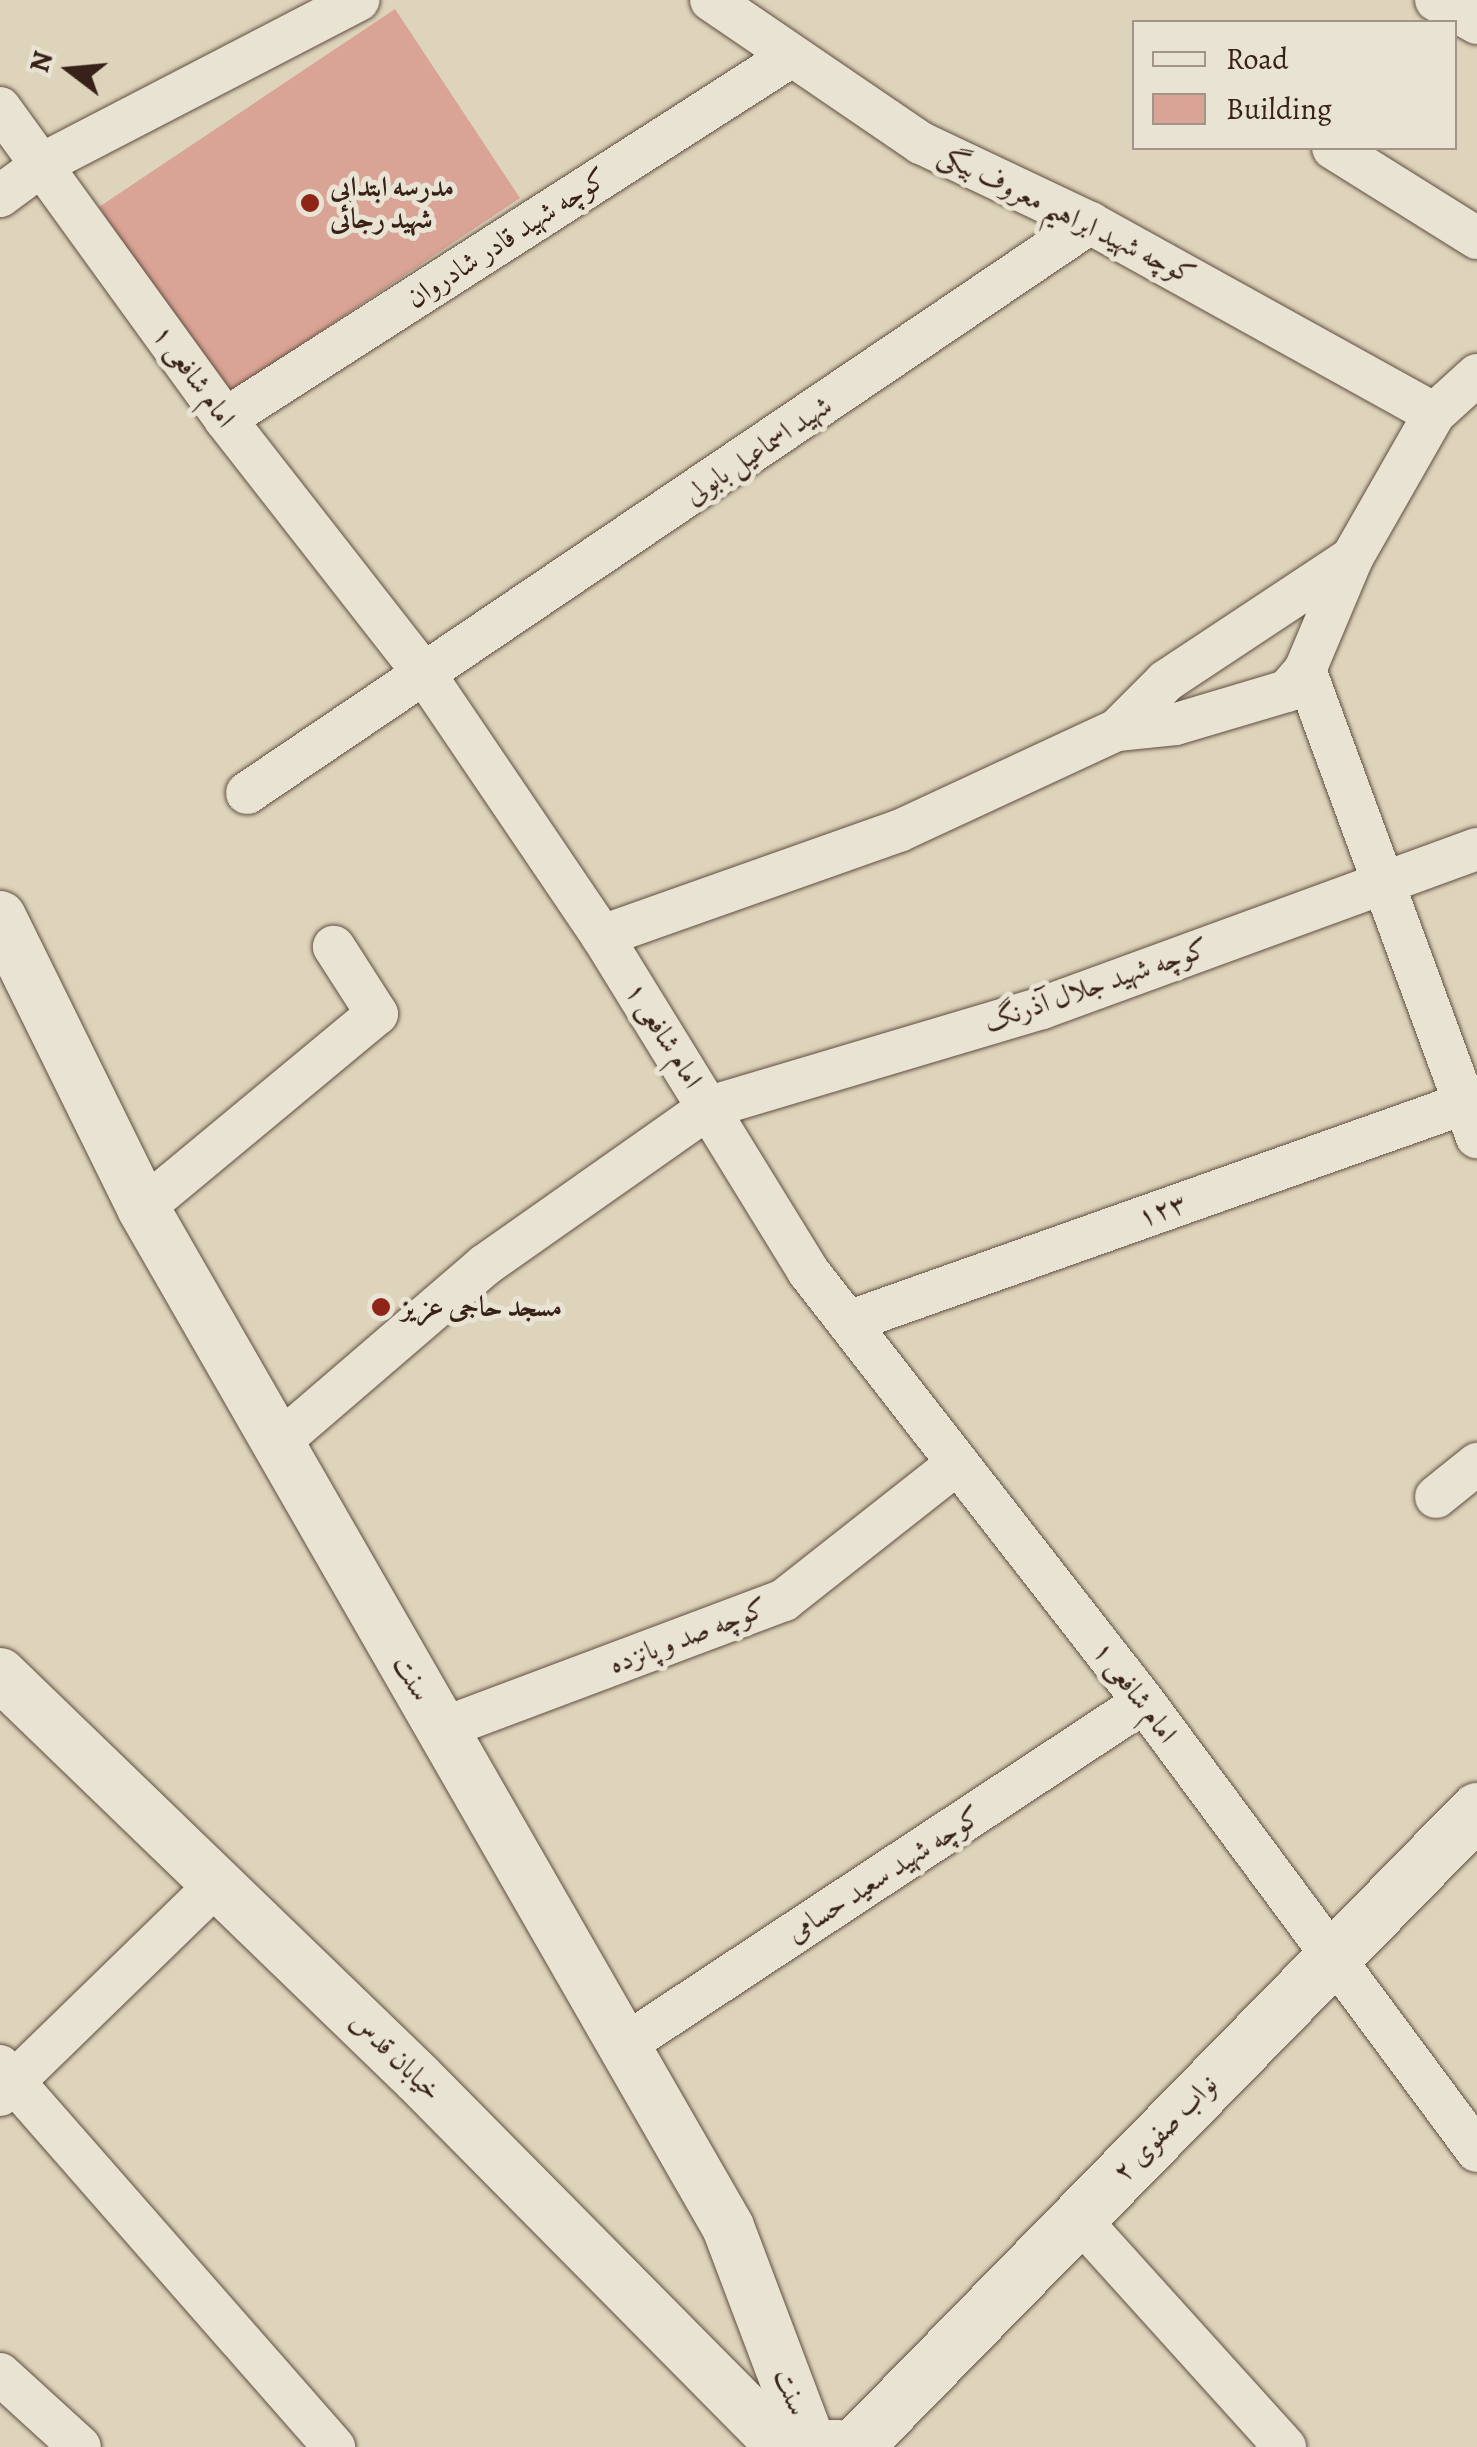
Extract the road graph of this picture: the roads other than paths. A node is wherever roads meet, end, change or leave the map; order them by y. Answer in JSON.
{"nodes":[{"id":1,"x":359,"y":0,"type":"edge"},
{"id":2,"x":710,"y":0,"type":"edge"},
{"id":3,"x":1436,"y":0,"type":"edge"},
{"id":4,"x":1477,"y":23,"type":"edge"},
{"id":5,"x":790,"y":57,"type":"junction"},
{"id":6,"x":0,"y":108,"type":"edge"},
{"id":7,"x":1336,"y":150,"type":"edge"},
{"id":8,"x":46,"y":162,"type":"junction"},
{"id":9,"x":0,"y":196,"type":"edge"},
{"id":10,"x":1090,"y":223,"type":"junction"},
{"id":11,"x":1477,"y":238,"type":"edge"},
{"id":12,"x":1477,"y":375,"type":"edge"},
{"id":13,"x":1434,"y":414,"type":"junction"},
{"id":14,"x":225,"y":419,"type":"junction"},
{"id":15,"x":1352,"y":558,"type":"junction"},
{"id":16,"x":1305,"y":670,"type":"junction"},
{"id":17,"x":426,"y":676,"type":"junction"},
{"id":18,"x":1116,"y":730,"type":"junction"},
{"id":19,"x":246,"y":794,"type":"dead end"},
{"id":20,"x":1477,"y":849,"type":"edge"},
{"id":21,"x":1384,"y":879,"type":"junction"},
{"id":22,"x":0,"y":918,"type":"edge"},
{"id":23,"x":602,"y":936,"type":"junction"},
{"id":24,"x":334,"y":947,"type":"dead end"},
{"id":25,"x":15,"y":978,"type":"edge"},
{"id":26,"x":710,"y":1108,"type":"junction"},
{"id":27,"x":1472,"y":1113,"type":"edge"},
{"id":28,"x":143,"y":1208,"type":"junction"},
{"id":29,"x":848,"y":1322,"type":"junction"},
{"id":30,"x":277,"y":1444,"type":"junction"},
{"id":31,"x":958,"y":1463,"type":"junction"},
{"id":32,"x":1477,"y":1464,"type":"edge"},
{"id":33,"x":1436,"y":1497,"type":"dead end"},
{"id":34,"x":0,"y":1674,"type":"edge"},
{"id":35,"x":1144,"y":1702,"type":"junction"},
{"id":36,"x":441,"y":1729,"type":"junction"},
{"id":37,"x":1477,"y":1810,"type":"edge"},
{"id":38,"x":218,"y":1884,"type":"junction"},
{"id":39,"x":1332,"y":1958,"type":"junction"},
{"id":40,"x":624,"y":2046,"type":"junction"},
{"id":41,"x":5,"y":2081,"type":"edge"},
{"id":42,"x":1477,"y":2151,"type":"edge"},
{"id":43,"x":1078,"y":2218,"type":"junction"},
{"id":44,"x":0,"y":2374,"type":"edge"},
{"id":45,"x":817,"y":2446,"type":"edge"},
{"id":46,"x":80,"y":2447,"type":"edge"},
{"id":47,"x":334,"y":2447,"type":"edge"},
{"id":48,"x":1285,"y":2447,"type":"edge"}],
"edges":[{"from":1,"to":8,"type":"street"},
{"from":2,"to":5,"type":"street","name":"کوچه شهید ابراهیم معروف بیگی"},
{"from":3,"to":4,"type":"street"},
{"from":5,"to":10,"type":"street","name":"کوچه شهید ابراهیم معروف بیگی"},
{"from":5,"to":14,"type":"street","name":"کوچه شهید قادر شادروان"},
{"from":6,"to":8,"type":"street","name":"امام شافعی ۱"},
{"from":7,"to":11,"type":"street"},
{"from":8,"to":9,"type":"street"},
{"from":8,"to":14,"type":"street","name":"امام شافعی ۱"},
{"from":10,"to":13,"type":"street","name":"کوچه شهید ابراهیم معروف بیگی"},
{"from":10,"to":17,"type":"street","name":"شهید اسماعیل بابولی"},
{"from":12,"to":13,"type":"street"},
{"from":13,"to":15,"type":"street"},
{"from":14,"to":17,"type":"street","name":"امام شافعی ۱"},
{"from":15,"to":16,"type":"street"},
{"from":15,"to":18,"type":"street"},
{"from":16,"to":18,"type":"street"},
{"from":16,"to":21,"type":"street"},
{"from":17,"to":19,"type":"street","name":"شهید اسماعیل بابولی"},
{"from":17,"to":23,"type":"street","name":"امام شافعی ۱"},
{"from":18,"to":23,"type":"street"},
{"from":20,"to":21,"type":"street","name":"کوچه شهید جلال آذرنگ"},
{"from":21,"to":26,"type":"street","name":"کوچه شهید جلال آذرنگ"},
{"from":21,"to":27,"type":"street"},
{"from":22,"to":25,"type":"street","name":"سنت"},
{"from":23,"to":26,"type":"street","name":"امام شافعی ۱"},
{"from":24,"to":28,"type":"street"},
{"from":25,"to":28,"type":"street","name":"سنت"},
{"from":26,"to":29,"type":"street","name":"امام شافعی ۱"},
{"from":26,"to":30,"type":"street","name":"کوچه شهید جلال آذرنگ"},
{"from":27,"to":29,"type":"street","name":"۱۲۳"},
{"from":28,"to":30,"type":"street","name":"سنت"},
{"from":29,"to":31,"type":"street","name":"امام شافعی ۱"},
{"from":30,"to":36,"type":"street","name":"سنت"},
{"from":31,"to":35,"type":"street","name":"امام شافعی ۱"},
{"from":31,"to":36,"type":"street","name":"کوچه صد و پانزده"},
{"from":32,"to":33,"type":"street"},
{"from":34,"to":38,"type":"street","name":"خیابان قدس"},
{"from":35,"to":39,"type":"street","name":"امام شافعی ۱"},
{"from":35,"to":40,"type":"street","name":"کوچه شهید سعید حسامی"},
{"from":36,"to":40,"type":"street","name":"سنت"},
{"from":37,"to":39,"type":"main road","name":"نواب صفوی ۲"},
{"from":38,"to":41,"type":"street"},
{"from":38,"to":45,"type":"street","name":"خیابان قدس"},
{"from":39,"to":42,"type":"street","name":"امام شافعی ۱"},
{"from":39,"to":43,"type":"main road","name":"نواب صفوی ۲"},
{"from":40,"to":45,"type":"street","name":"سنت"},
{"from":41,"to":47,"type":"street"},
{"from":43,"to":45,"type":"main road","name":"نواب صفوی ۲"},
{"from":43,"to":48,"type":"street"},
{"from":44,"to":46,"type":"street"}]}
